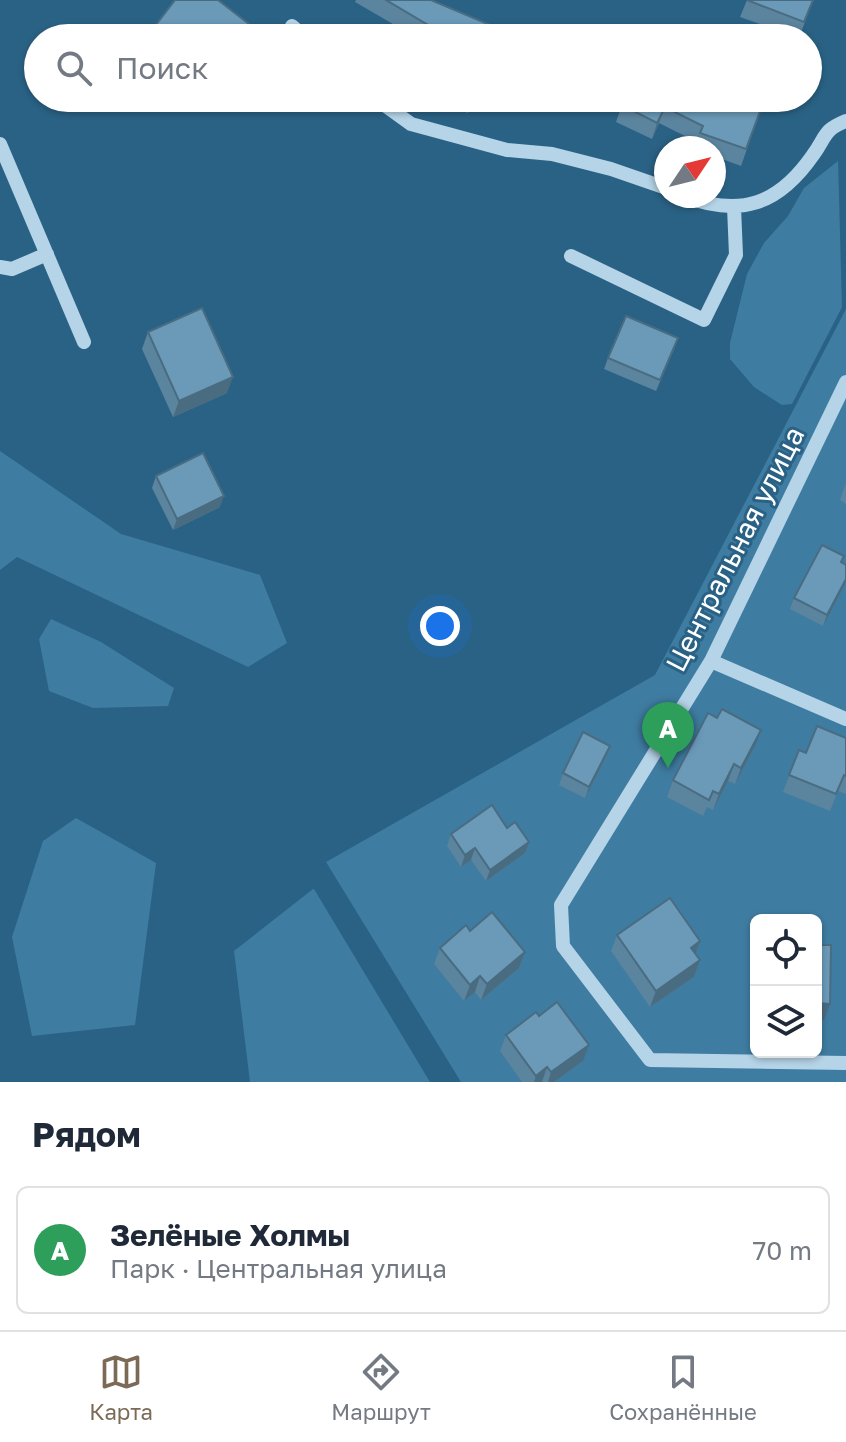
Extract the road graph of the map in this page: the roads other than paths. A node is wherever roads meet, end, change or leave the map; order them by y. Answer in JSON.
{"nodes":[{"id":1,"x":394,"y":112,"type":"edge"},
{"id":2,"x":846,"y":121,"type":"edge"},
{"id":3,"x":0,"y":144,"type":"edge"},
{"id":4,"x":654,"y":184,"type":"edge"},
{"id":5,"x":726,"y":205,"type":"edge"},
{"id":6,"x":734,"y":207,"type":"junction"},
{"id":7,"x":47,"y":254,"type":"junction"},
{"id":8,"x":571,"y":256,"type":"dead end"},
{"id":9,"x":0,"y":267,"type":"edge"},
{"id":10,"x":84,"y":342,"type":"dead end"},
{"id":11,"x":846,"y":382,"type":"edge"},
{"id":12,"x":711,"y":661,"type":"junction"},
{"id":13,"x":846,"y":719,"type":"edge"},
{"id":14,"x":846,"y":1063,"type":"edge"}],
"edges":[{"from":1,"to":4,"type":"street"},
{"from":2,"to":6,"type":"street"},
{"from":3,"to":7,"type":"street"},
{"from":5,"to":6,"type":"street"},
{"from":6,"to":8,"type":"street"},
{"from":7,"to":9,"type":"street"},
{"from":7,"to":10,"type":"street"},
{"from":11,"to":12,"type":"street","name":"Центральная улица"},
{"from":12,"to":13,"type":"street"},
{"from":12,"to":14,"type":"street","name":"Центральная улица"}]}
